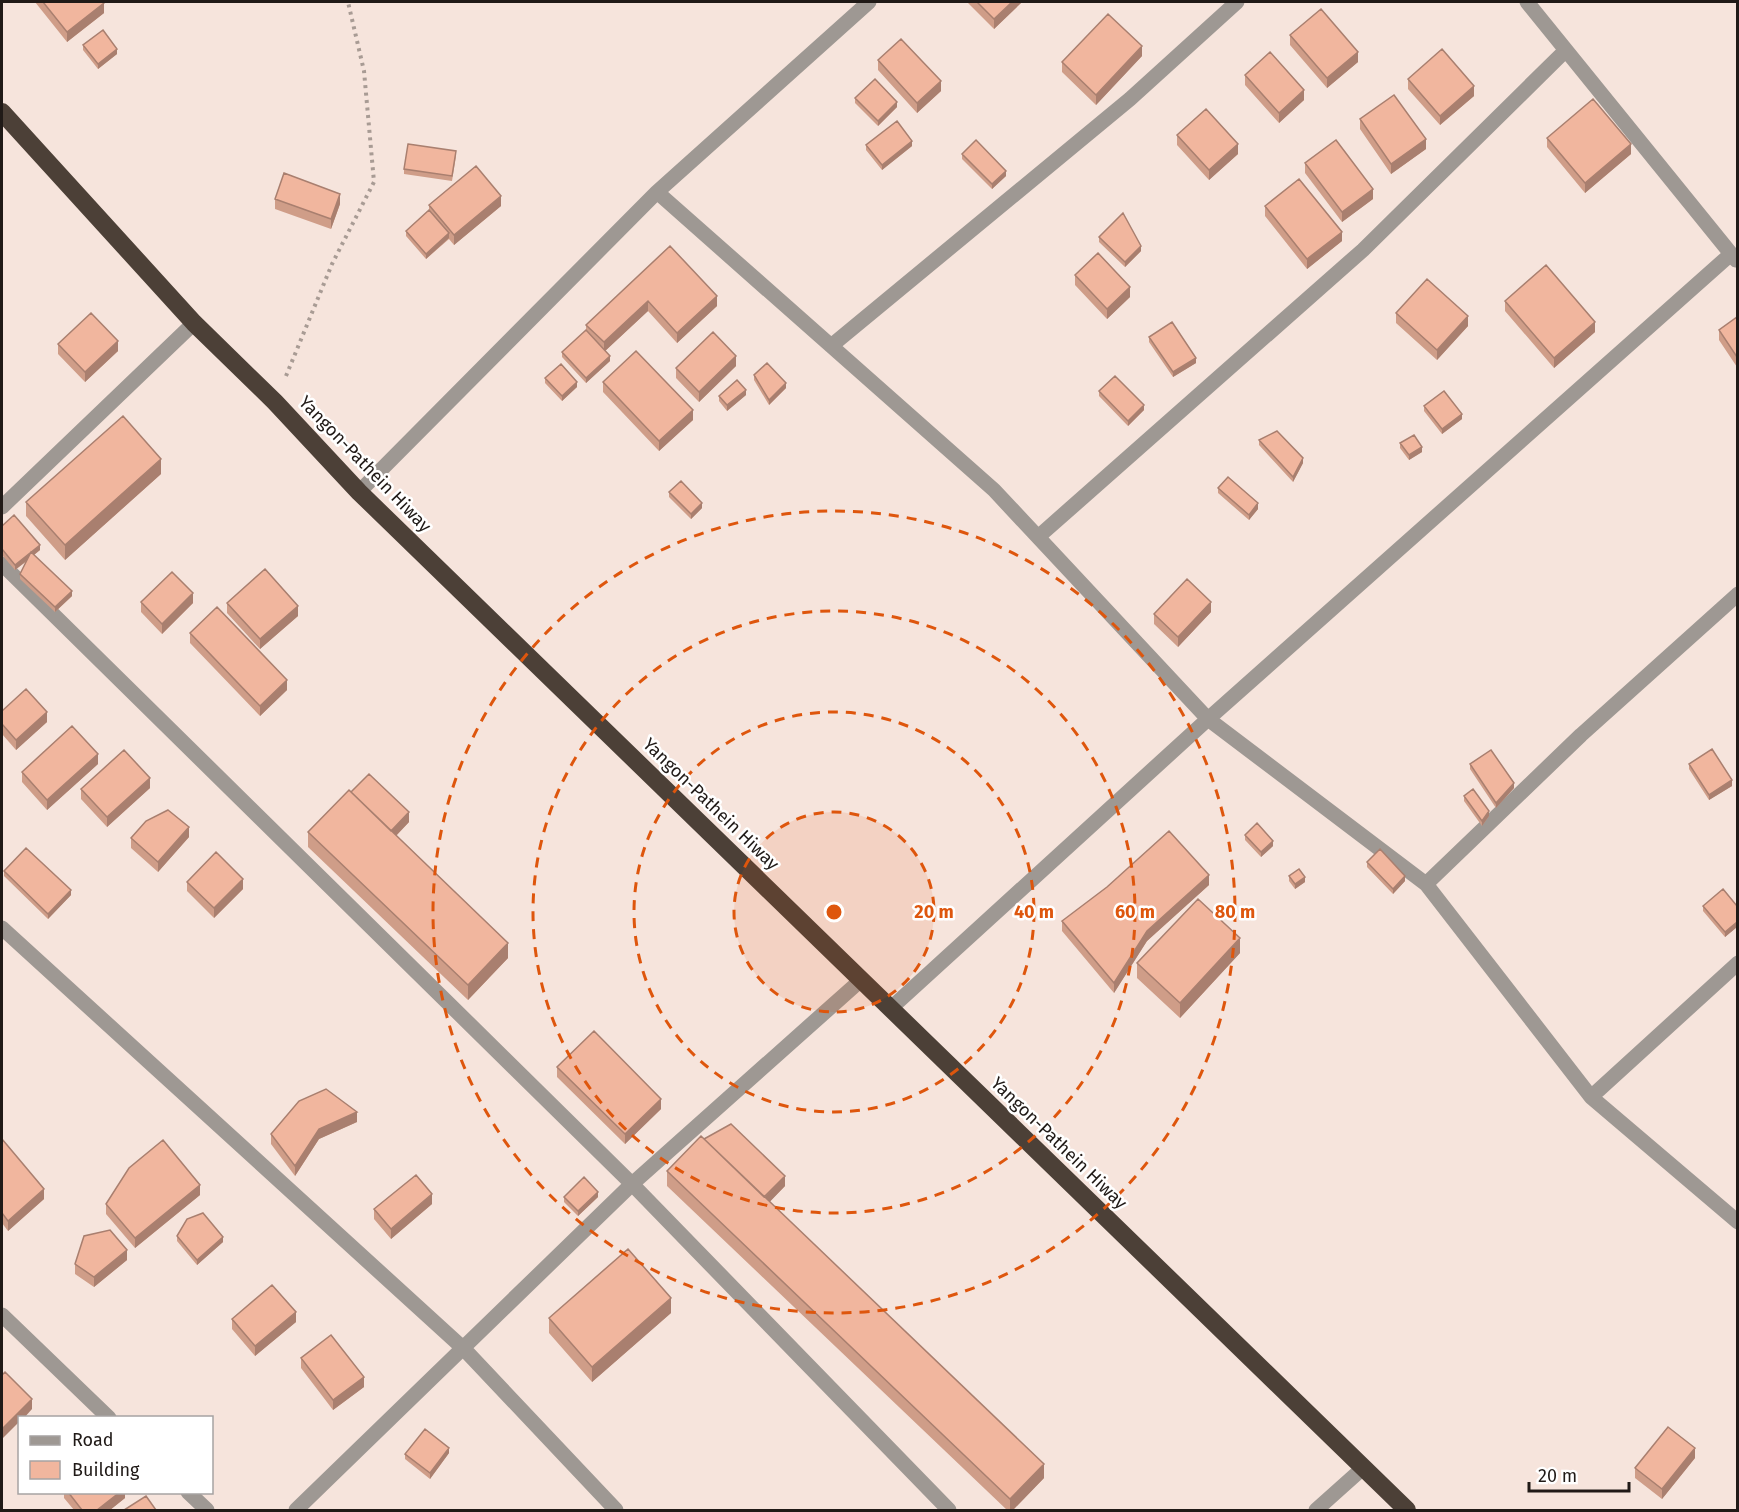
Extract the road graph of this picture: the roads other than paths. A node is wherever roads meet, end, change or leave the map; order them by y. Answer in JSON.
{"nodes":[{"id":1,"x":869,"y":2,"type":"edge"},
{"id":2,"x":1237,"y":2,"type":"edge"},
{"id":3,"x":1527,"y":2,"type":"edge"},
{"id":4,"x":1566,"y":50,"type":"junction"},
{"id":5,"x":2,"y":112,"type":"edge"},
{"id":6,"x":657,"y":192,"type":"junction"},
{"id":7,"x":1734,"y":258,"type":"edge"},
{"id":8,"x":194,"y":323,"type":"junction"},
{"id":9,"x":831,"y":346,"type":"junction"},
{"id":10,"x":359,"y":492,"type":"junction"},
{"id":11,"x":2,"y":507,"type":"edge"},
{"id":12,"x":1038,"y":537,"type":"junction"},
{"id":13,"x":2,"y":564,"type":"edge"},
{"id":14,"x":1737,"y":594,"type":"edge"},
{"id":15,"x":1208,"y":719,"type":"junction"},
{"id":16,"x":1426,"y":884,"type":"junction"},
{"id":17,"x":2,"y":928,"type":"edge"},
{"id":18,"x":1737,"y":963,"type":"edge"},
{"id":19,"x":861,"y":980,"type":"junction"},
{"id":20,"x":890,"y":1009,"type":"junction"},
{"id":21,"x":1591,"y":1097,"type":"junction"},
{"id":22,"x":632,"y":1184,"type":"junction"},
{"id":23,"x":1737,"y":1222,"type":"edge"},
{"id":24,"x":2,"y":1315,"type":"edge"},
{"id":25,"x":464,"y":1349,"type":"junction"},
{"id":26,"x":108,"y":1416,"type":"edge"},
{"id":27,"x":1363,"y":1468,"type":"junction"},
{"id":28,"x":190,"y":1494,"type":"edge"},
{"id":29,"x":207,"y":1510,"type":"edge"},
{"id":30,"x":296,"y":1510,"type":"edge"},
{"id":31,"x":616,"y":1510,"type":"edge"},
{"id":32,"x":949,"y":1510,"type":"edge"},
{"id":33,"x":1317,"y":1510,"type":"edge"},
{"id":34,"x":1407,"y":1510,"type":"edge"}],
"edges":[{"from":1,"to":6,"type":"street"},
{"from":2,"to":9,"type":"street"},
{"from":3,"to":4,"type":"street"},
{"from":4,"to":7,"type":"street"},
{"from":4,"to":12,"type":"street"},
{"from":5,"to":8,"type":"highway","name":"Yangon-Pathein Hiway"},
{"from":6,"to":9,"type":"street"},
{"from":6,"to":10,"type":"street"},
{"from":7,"to":15,"type":"street"},
{"from":8,"to":10,"type":"highway","name":"Yangon-Pathein Hiway"},
{"from":8,"to":11,"type":"street"},
{"from":9,"to":12,"type":"street"},
{"from":10,"to":19,"type":"highway","name":"Yangon-Pathein Hiway"},
{"from":12,"to":15,"type":"street"},
{"from":13,"to":22,"type":"street"},
{"from":14,"to":16,"type":"street"},
{"from":15,"to":16,"type":"street"},
{"from":15,"to":20,"type":"street"},
{"from":16,"to":21,"type":"street"},
{"from":17,"to":25,"type":"street"},
{"from":18,"to":21,"type":"street"},
{"from":19,"to":20,"type":"highway","name":"Yangon-Pathein Hiway"},
{"from":19,"to":22,"type":"street"},
{"from":20,"to":27,"type":"highway","name":"Yangon-Pathein Hiway"},
{"from":21,"to":23,"type":"street"},
{"from":22,"to":25,"type":"street"},
{"from":22,"to":32,"type":"street"},
{"from":24,"to":26,"type":"street"},
{"from":25,"to":30,"type":"street"},
{"from":25,"to":31,"type":"street"},
{"from":27,"to":33,"type":"street"},
{"from":27,"to":34,"type":"highway","name":"Yangon-Pathein Hiway"},
{"from":28,"to":29,"type":"street"}]}
